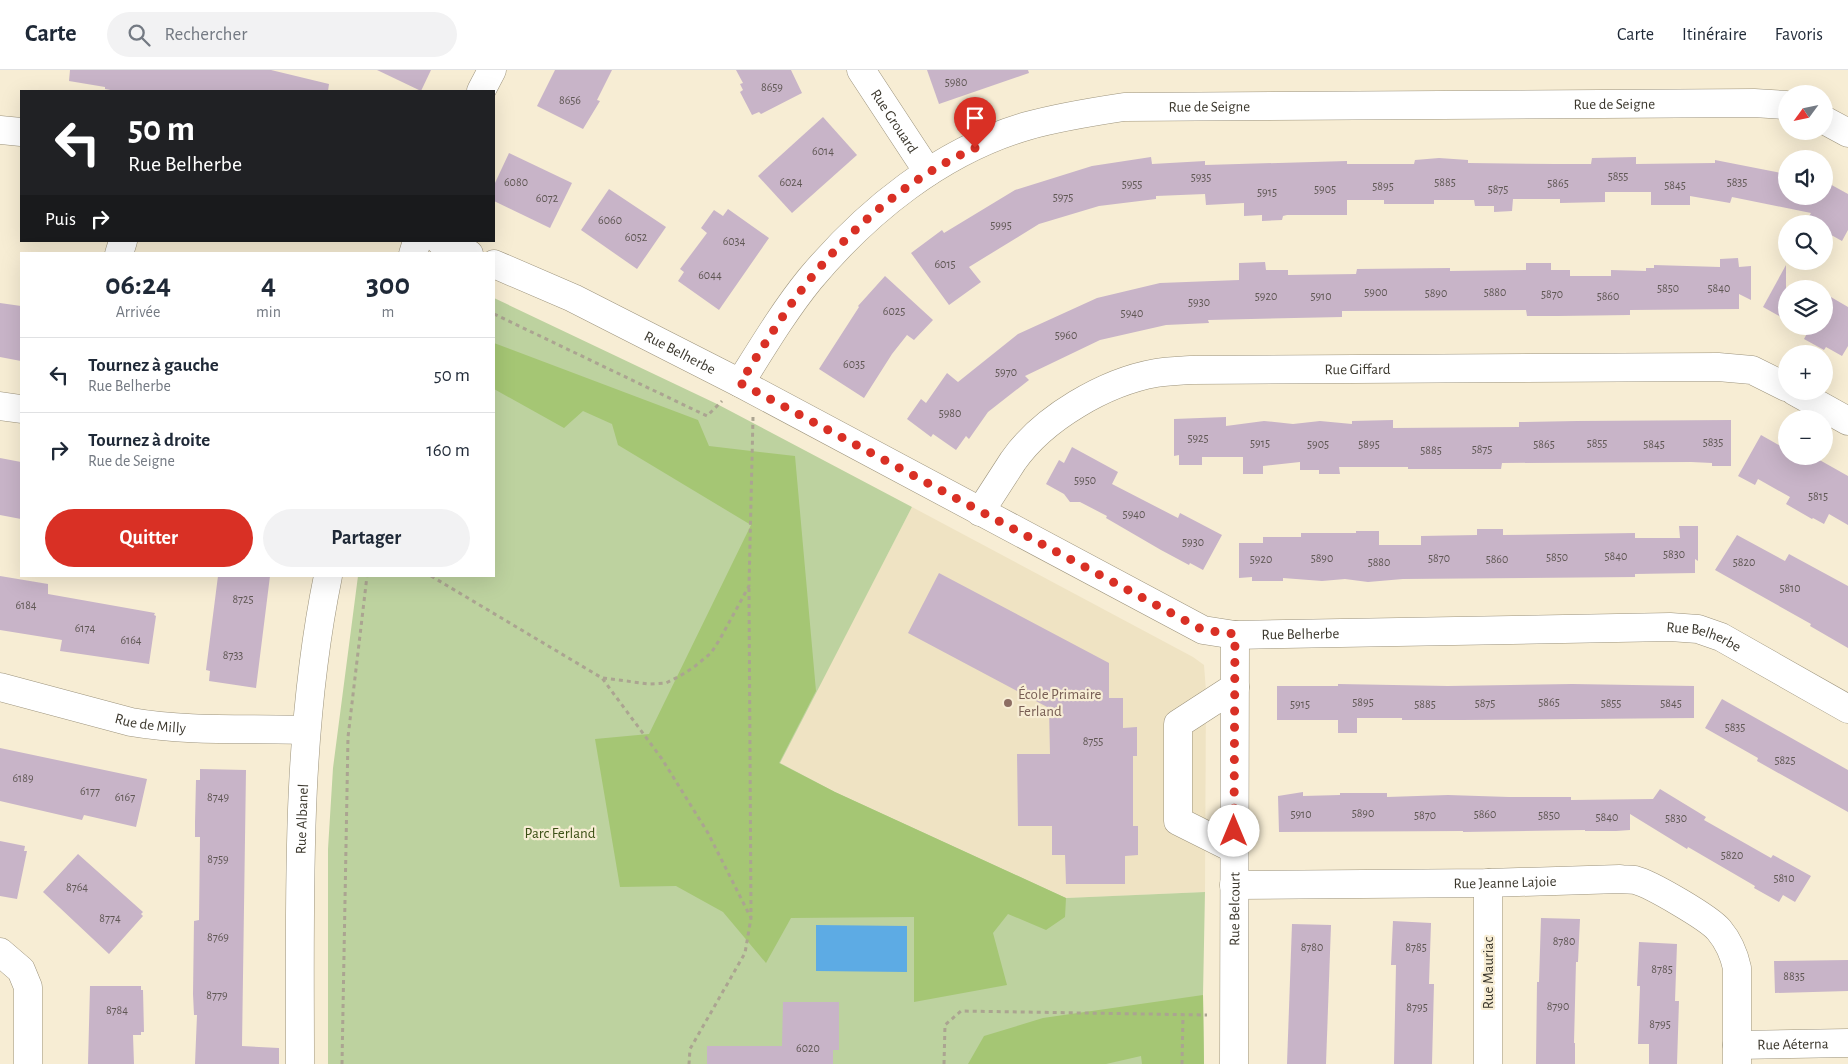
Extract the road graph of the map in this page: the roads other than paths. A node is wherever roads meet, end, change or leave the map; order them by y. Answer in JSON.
{"nodes":[{"id":1,"x":492,"y":70,"type":"edge"},
{"id":2,"x":861,"y":70,"type":"edge"},
{"id":3,"x":482,"y":90,"type":"edge"},
{"id":4,"x":1778,"y":105,"type":"edge"},
{"id":5,"x":1833,"y":125,"type":"edge"},
{"id":6,"x":0,"y":130,"type":"edge"},
{"id":7,"x":20,"y":132,"type":"edge"},
{"id":8,"x":1848,"y":133,"type":"edge"},
{"id":9,"x":928,"y":172,"type":"junction"},
{"id":10,"x":442,"y":242,"type":"edge"},
{"id":11,"x":465,"y":252,"type":"edge"},
{"id":12,"x":495,"y":264,"type":"edge"},
{"id":13,"x":1778,"y":383,"type":"edge"},
{"id":14,"x":747,"y":387,"type":"junction"},
{"id":15,"x":1810,"y":400,"type":"edge"},
{"id":16,"x":0,"y":406,"type":"edge"},
{"id":17,"x":20,"y":409,"type":"edge"},
{"id":18,"x":1848,"y":421,"type":"edge"},
{"id":19,"x":980,"y":512,"type":"junction"},
{"id":20,"x":328,"y":577,"type":"edge"},
{"id":21,"x":1235,"y":634,"type":"junction"},
{"id":22,"x":0,"y":687,"type":"edge"},
{"id":23,"x":1235,"y":687,"type":"junction"},
{"id":24,"x":1848,"y":709,"type":"edge"},
{"id":25,"x":306,"y":730,"type":"junction"},
{"id":26,"x":1234,"y":849,"type":"junction"},
{"id":27,"x":1488,"y":883,"type":"junction"},
{"id":28,"x":1234,"y":885,"type":"junction"},
{"id":29,"x":0,"y":952,"type":"edge"},
{"id":30,"x":1848,"y":1043,"type":"edge"},
{"id":31,"x":1737,"y":1055,"type":"edge"},
{"id":32,"x":28,"y":1064,"type":"edge"},
{"id":33,"x":300,"y":1064,"type":"edge"},
{"id":34,"x":1234,"y":1064,"type":"edge"},
{"id":35,"x":1488,"y":1064,"type":"edge"}],
"edges":[{"from":1,"to":3,"type":"street"},
{"from":2,"to":9,"type":"street","name":"Rue Grouard"},
{"from":4,"to":9,"type":"street","name":"Rue de Seigne"},
{"from":5,"to":8,"type":"street"},
{"from":6,"to":7,"type":"street"},
{"from":9,"to":14,"type":"street","name":"Rue de Seigne"},
{"from":10,"to":11,"type":"street"},
{"from":12,"to":14,"type":"street","name":"Rue Belherbe"},
{"from":13,"to":19,"type":"street","name":"Rue Giffard"},
{"from":14,"to":19,"type":"street","name":"Rue Belherbe"},
{"from":15,"to":18,"type":"street"},
{"from":16,"to":17,"type":"street"},
{"from":19,"to":21,"type":"street","name":"Rue Belherbe"},
{"from":20,"to":25,"type":"street","name":"Rue Albanel"},
{"from":21,"to":23,"type":"street","name":"Rue Belcourt"},
{"from":21,"to":24,"type":"street","name":"Rue Belherbe"},
{"from":22,"to":25,"type":"street","name":"Rue de Milly"},
{"from":23,"to":26,"type":"street","name":"Rue Belcourt"},
{"from":23,"to":26,"type":"street"},
{"from":25,"to":33,"type":"street","name":"Rue Albanel"},
{"from":26,"to":28,"type":"street","name":"Rue Belcourt"},
{"from":27,"to":28,"type":"street","name":"Rue Jeanne Lajoie"},
{"from":27,"to":31,"type":"street","name":"Rue Jeanne Lajoie"},
{"from":27,"to":35,"type":"street","name":"Rue Mauriac"},
{"from":28,"to":34,"type":"street","name":"Rue Belcourt"},
{"from":29,"to":32,"type":"street"},
{"from":30,"to":31,"type":"street","name":"Rue Aéterna"}]}
